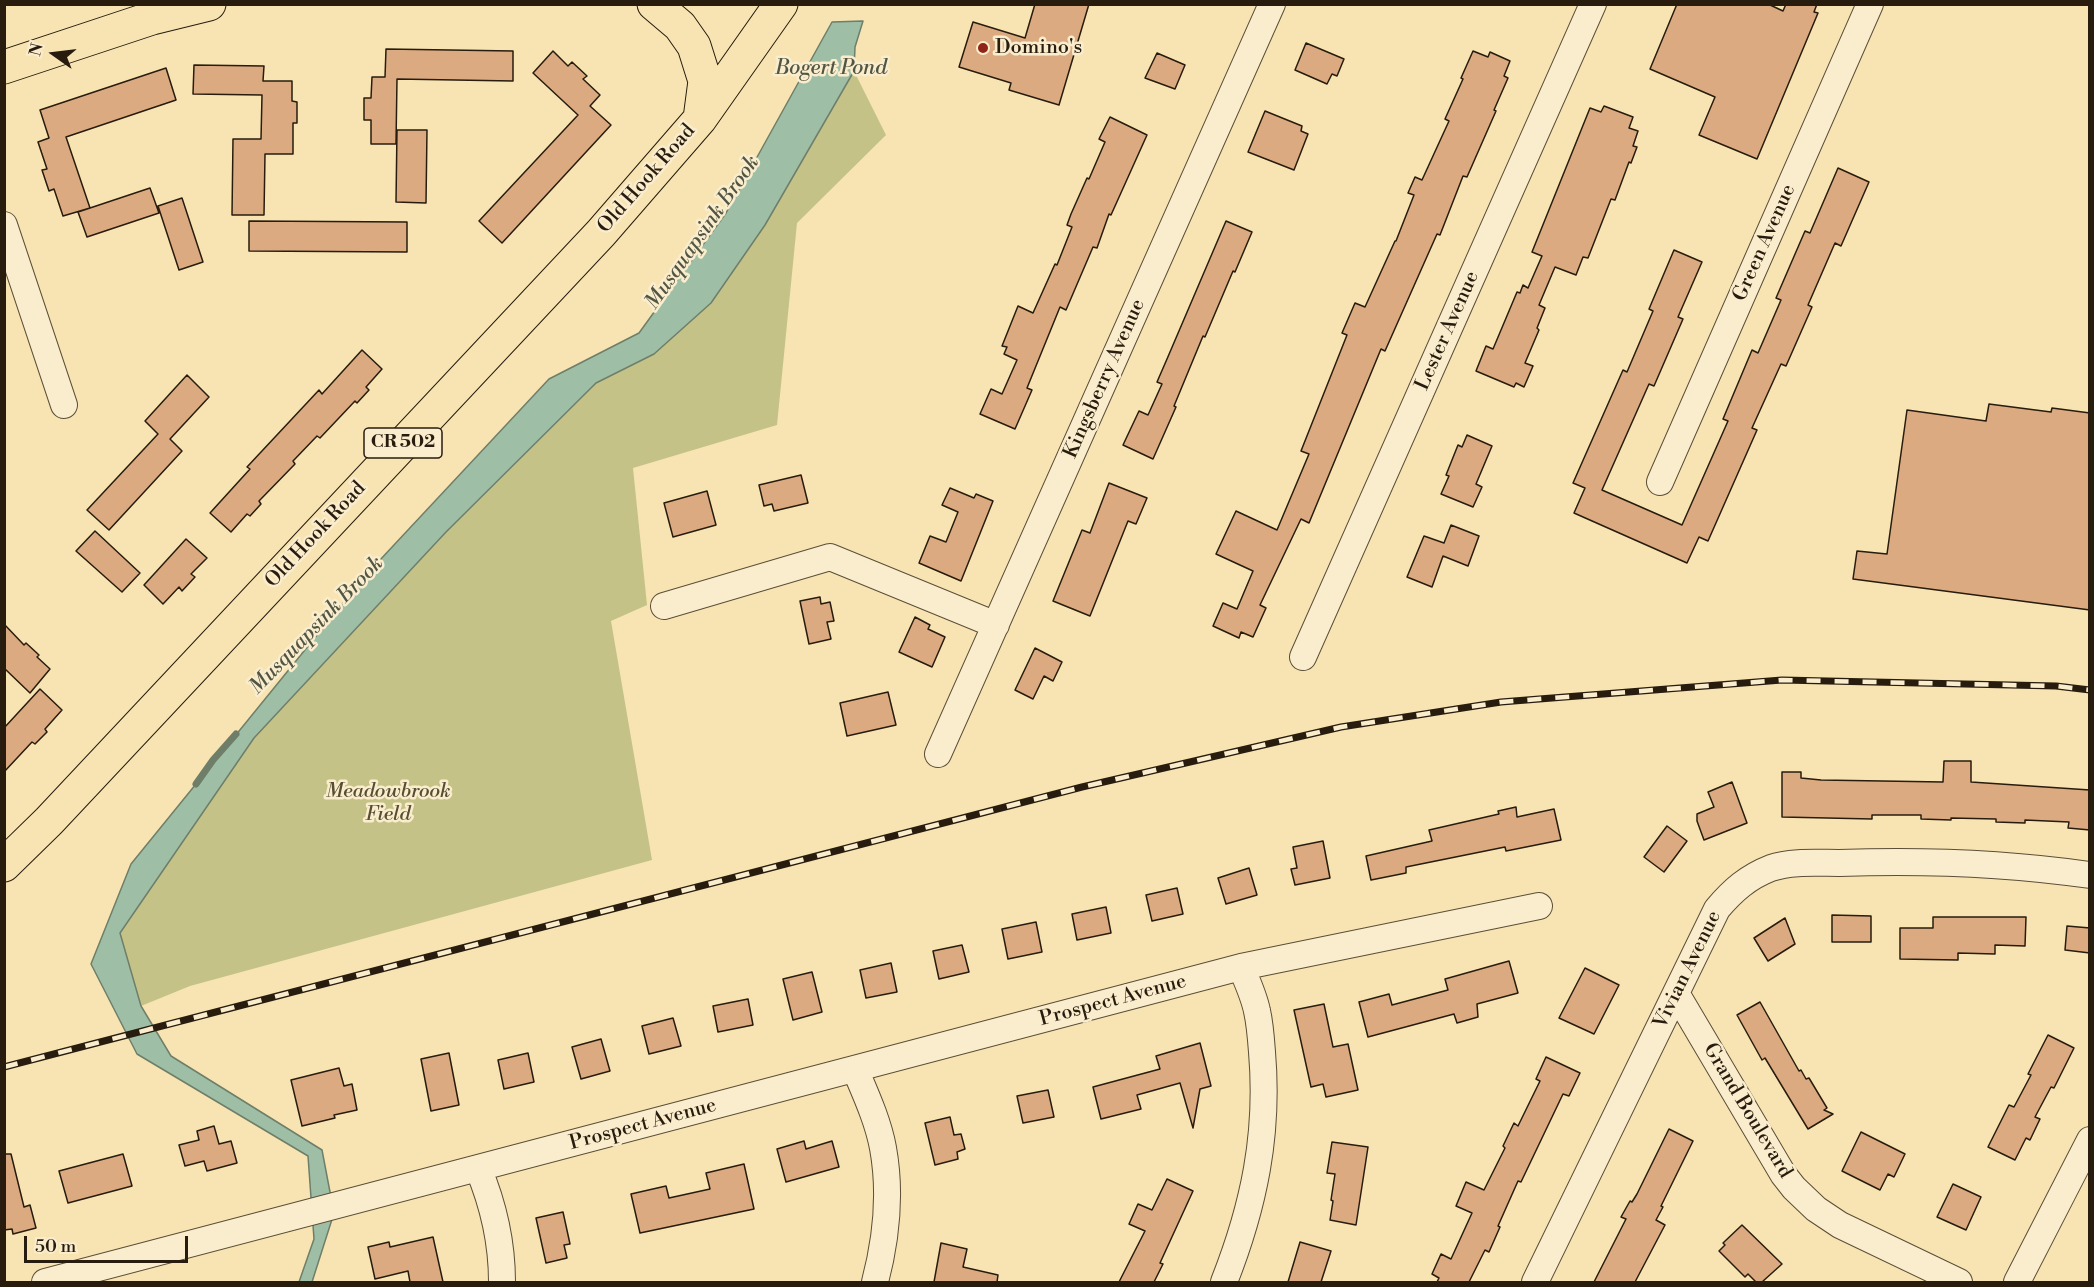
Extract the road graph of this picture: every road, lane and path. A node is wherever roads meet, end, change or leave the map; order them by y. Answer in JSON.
{"nodes":[{"id":1,"x":209,"y":4,"type":"edge"},
{"id":2,"x":654,"y":4,"type":"edge"},
{"id":3,"x":781,"y":4,"type":"edge"},
{"id":4,"x":1272,"y":4,"type":"edge"},
{"id":5,"x":1593,"y":4,"type":"edge"},
{"id":6,"x":1870,"y":4,"type":"edge"},
{"id":7,"x":4,"y":67,"type":"edge"},
{"id":8,"x":700,"y":119,"type":"junction"},
{"id":9,"x":4,"y":225,"type":"edge"},
{"id":10,"x":64,"y":405,"type":"dead end"},
{"id":11,"x":1660,"y":482,"type":"dead end"},
{"id":12,"x":664,"y":606,"type":"dead end"},
{"id":13,"x":996,"y":625,"type":"junction"},
{"id":14,"x":1303,"y":657,"type":"dead end"},
{"id":15,"x":938,"y":754,"type":"dead end"},
{"id":16,"x":4,"y":865,"type":"edge"},
{"id":17,"x":2090,"y":875,"type":"edge"},
{"id":18,"x":1539,"y":906,"type":"dead end"},
{"id":19,"x":1241,"y":967,"type":"junction"},
{"id":20,"x":1676,"y":993,"type":"junction"},
{"id":21,"x":855,"y":1069,"type":"junction"},
{"id":22,"x":2090,"y":1140,"type":"edge"},
{"id":23,"x":478,"y":1168,"type":"junction"},
{"id":24,"x":46,"y":1282,"type":"edge"},
{"id":25,"x":502,"y":1282,"type":"edge"},
{"id":26,"x":875,"y":1282,"type":"edge"},
{"id":27,"x":1224,"y":1282,"type":"edge"},
{"id":28,"x":1535,"y":1282,"type":"edge"},
{"id":29,"x":1959,"y":1282,"type":"edge"},
{"id":30,"x":2017,"y":1282,"type":"edge"}],
"edges":[{"from":1,"to":7,"type":"main road"},
{"from":2,"to":8,"type":"main road"},
{"from":3,"to":8,"type":"main road","name":"Old Hook Road","number":"CR 502"},
{"from":4,"to":13,"type":"street","name":"Kingsberry Avenue"},
{"from":5,"to":14,"type":"street","name":"Lester Avenue"},
{"from":6,"to":11,"type":"street","name":"Green Avenue"},
{"from":8,"to":16,"type":"main road","name":"Old Hook Road","number":"CR 502"},
{"from":9,"to":10,"type":"street"},
{"from":12,"to":13,"type":"street"},
{"from":13,"to":15,"type":"street","name":"Kingsberry Avenue"},
{"from":17,"to":20,"type":"street","name":"Vivian Avenue"},
{"from":18,"to":19,"type":"street"},
{"from":19,"to":21,"type":"street","name":"Prospect Avenue"},
{"from":19,"to":27,"type":"street"},
{"from":20,"to":28,"type":"street","name":"Vivian Avenue"},
{"from":20,"to":29,"type":"street","name":"Grand Boulevard"},
{"from":21,"to":23,"type":"street","name":"Prospect Avenue"},
{"from":21,"to":26,"type":"street"},
{"from":22,"to":30,"type":"street"},
{"from":23,"to":24,"type":"street","name":"Prospect Avenue"},
{"from":23,"to":25,"type":"street"}]}
